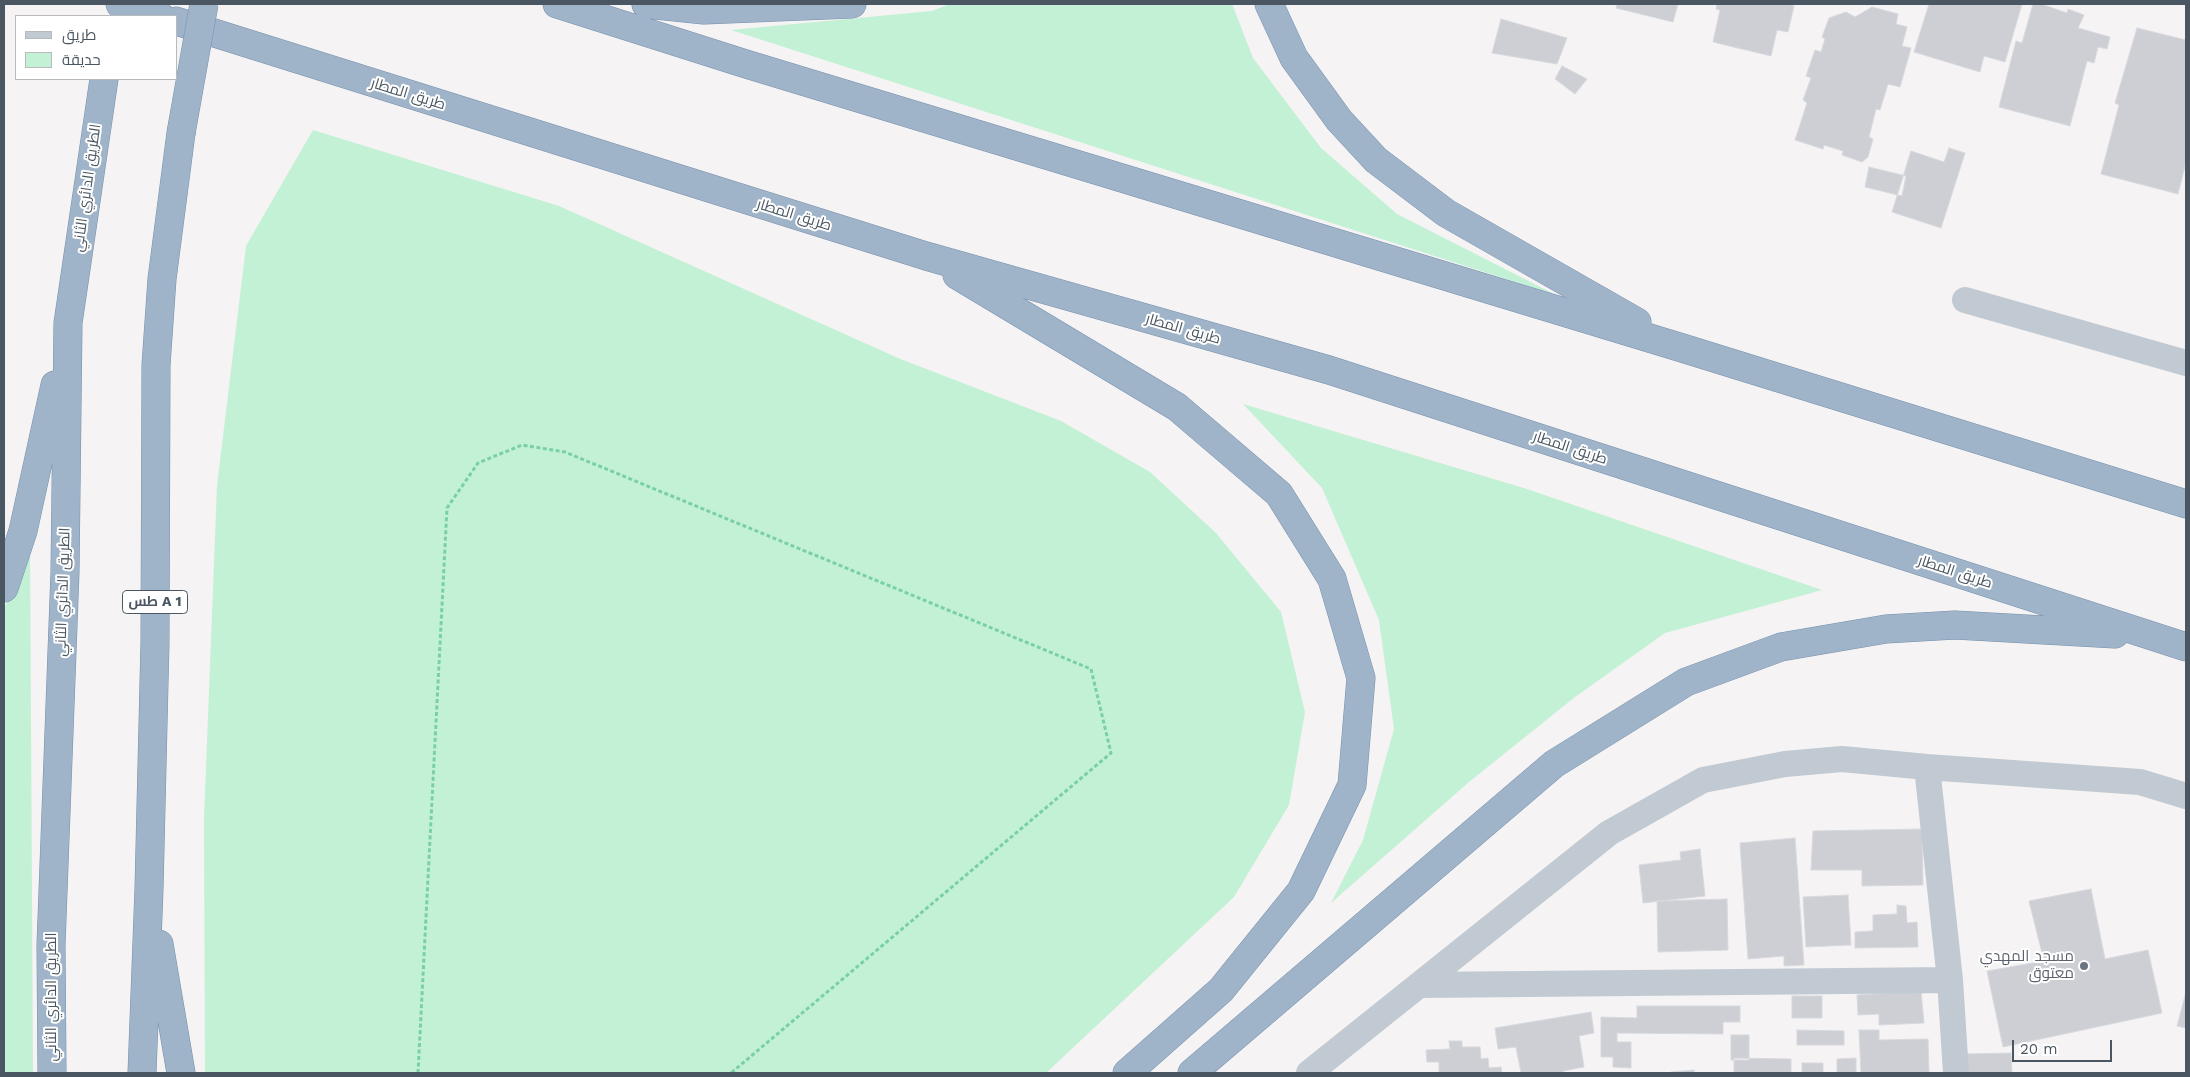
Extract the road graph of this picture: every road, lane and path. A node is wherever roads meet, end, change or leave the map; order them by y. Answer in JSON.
{"nodes":[{"id":1,"x":118,"y":4,"type":"edge"},
{"id":2,"x":204,"y":4,"type":"edge"},
{"id":3,"x":556,"y":4,"type":"edge"},
{"id":4,"x":646,"y":4,"type":"edge"},
{"id":5,"x":852,"y":4,"type":"edge"},
{"id":6,"x":1269,"y":4,"type":"edge"},
{"id":7,"x":156,"y":15,"type":"edge"},
{"id":8,"x":178,"y":23,"type":"edge"},
{"id":9,"x":104,"y":80,"type":"edge"},
{"id":10,"x":926,"y":256,"type":"junction"},
{"id":11,"x":1965,"y":300,"type":"dead end"},
{"id":12,"x":68,"y":323,"type":"junction"},
{"id":13,"x":1679,"y":347,"type":"junction"},
{"id":14,"x":2186,"y":363,"type":"edge"},
{"id":15,"x":2186,"y":504,"type":"edge"},
{"id":16,"x":4,"y":588,"type":"edge"},
{"id":17,"x":2152,"y":636,"type":"junction"},
{"id":18,"x":2186,"y":647,"type":"edge"},
{"id":19,"x":1926,"y":767,"type":"junction"},
{"id":20,"x":2186,"y":796,"type":"edge"},
{"id":21,"x":149,"y":889,"type":"junction"},
{"id":22,"x":1950,"y":980,"type":"junction"},
{"id":23,"x":1421,"y":985,"type":"junction"},
{"id":24,"x":52,"y":1073,"type":"edge"},
{"id":25,"x":142,"y":1073,"type":"edge"},
{"id":26,"x":181,"y":1073,"type":"edge"},
{"id":27,"x":418,"y":1073,"type":"edge"},
{"id":28,"x":731,"y":1073,"type":"edge"},
{"id":29,"x":1127,"y":1073,"type":"edge"},
{"id":30,"x":1192,"y":1073,"type":"edge"},
{"id":31,"x":1309,"y":1073,"type":"edge"},
{"id":32,"x":1956,"y":1073,"type":"edge"}],
"edges":[{"from":1,"to":7,"type":"highway"},
{"from":2,"to":21,"type":"highway","number":"طس A 1","bridge":true},
{"from":3,"to":13,"type":"highway"},
{"from":4,"to":5,"type":"highway"},
{"from":6,"to":13,"type":"highway"},
{"from":8,"to":10,"type":"highway","name":"طريق المطار"},
{"from":9,"to":12,"type":"highway","name":"الطريق الدائري الثاني"},
{"from":10,"to":17,"type":"highway","name":"طريق المطار"},
{"from":10,"to":29,"type":"highway"},
{"from":11,"to":14,"type":"street"},
{"from":12,"to":16,"type":"highway"},
{"from":12,"to":24,"type":"highway","name":"الطريق الدائري الثاني"},
{"from":13,"to":15,"type":"highway"},
{"from":17,"to":18,"type":"highway","name":"طريق المطار"},
{"from":17,"to":30,"type":"highway"},
{"from":19,"to":20,"type":"street"},
{"from":19,"to":22,"type":"street"},
{"from":19,"to":23,"type":"street"},
{"from":21,"to":25,"type":"highway","number":"طس A 1"},
{"from":21,"to":26,"type":"highway"},
{"from":22,"to":23,"type":"street"},
{"from":22,"to":32,"type":"street"},
{"from":23,"to":31,"type":"street"},
{"from":27,"to":28,"type":"path"}]}
